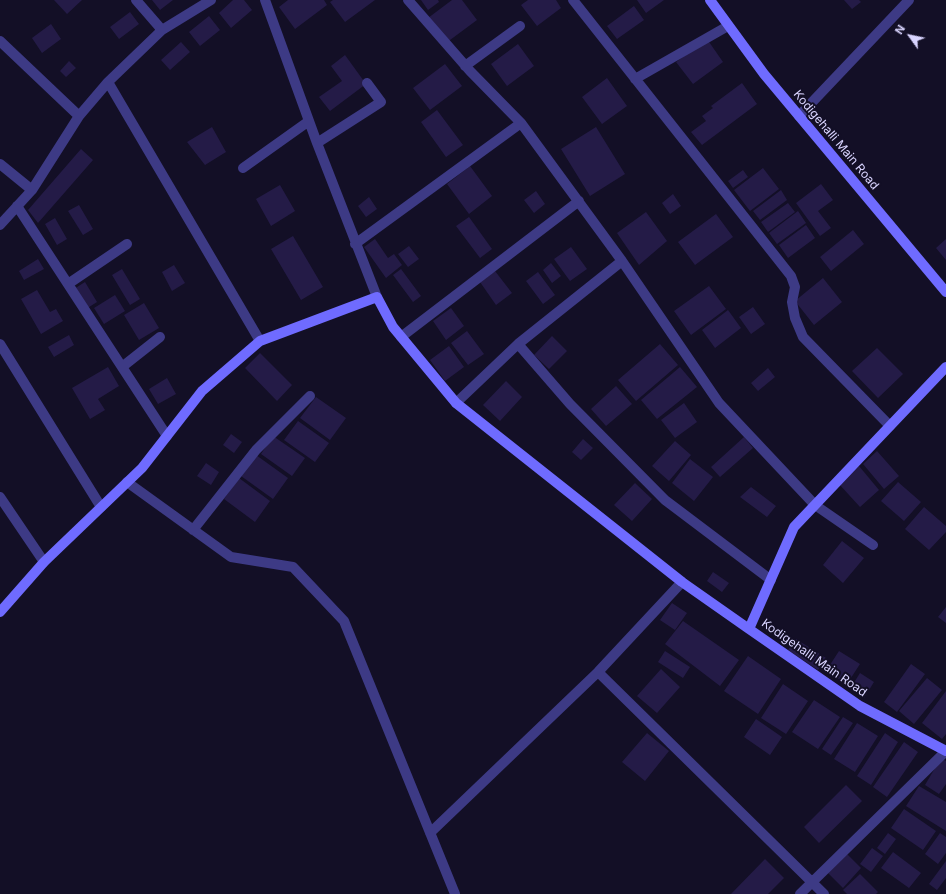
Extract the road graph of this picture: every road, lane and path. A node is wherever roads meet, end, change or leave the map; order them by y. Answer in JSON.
{"nodes":[{"id":1,"x":136,"y":0,"type":"edge"},
{"id":2,"x":211,"y":0,"type":"edge"},
{"id":3,"x":265,"y":0,"type":"edge"},
{"id":4,"x":408,"y":0,"type":"edge"},
{"id":5,"x":574,"y":0,"type":"edge"},
{"id":6,"x":710,"y":0,"type":"edge"},
{"id":7,"x":909,"y":0,"type":"edge"},
{"id":8,"x":520,"y":26,"type":"dead end"},
{"id":9,"x":728,"y":26,"type":"junction"},
{"id":10,"x":162,"y":30,"type":"junction"},
{"id":11,"x":0,"y":41,"type":"edge"},
{"id":12,"x":465,"y":66,"type":"junction"},
{"id":13,"x":635,"y":79,"type":"junction"},
{"id":14,"x":108,"y":82,"type":"junction"},
{"id":15,"x":367,"y":83,"type":"dead end"},
{"id":16,"x":79,"y":116,"type":"junction"},
{"id":17,"x":799,"y":116,"type":"junction"},
{"id":18,"x":309,"y":121,"type":"junction"},
{"id":19,"x":521,"y":123,"type":"junction"},
{"id":20,"x":316,"y":143,"type":"junction"},
{"id":21,"x":0,"y":164,"type":"edge"},
{"id":22,"x":243,"y":168,"type":"dead end"},
{"id":23,"x":32,"y":190,"type":"junction"},
{"id":24,"x":579,"y":201,"type":"junction"},
{"id":25,"x":17,"y":206,"type":"junction"},
{"id":26,"x":0,"y":225,"type":"edge"},
{"id":27,"x":127,"y":244,"type":"dead end"},
{"id":28,"x":355,"y":244,"type":"junction"},
{"id":29,"x":622,"y":261,"type":"junction"},
{"id":30,"x":68,"y":284,"type":"junction"},
{"id":31,"x":946,"y":292,"type":"edge"},
{"id":32,"x":377,"y":297,"type":"junction"},
{"id":33,"x":160,"y":337,"type":"dead end"},
{"id":34,"x":401,"y":337,"type":"junction"},
{"id":35,"x":260,"y":341,"type":"junction"},
{"id":36,"x":0,"y":344,"type":"edge"},
{"id":37,"x":518,"y":344,"type":"junction"},
{"id":38,"x":122,"y":367,"type":"junction"},
{"id":39,"x":946,"y":367,"type":"edge"},
{"id":40,"x":310,"y":396,"type":"dead end"},
{"id":41,"x":456,"y":403,"type":"junction"},
{"id":42,"x":890,"y":426,"type":"junction"},
{"id":43,"x":167,"y":436,"type":"junction"},
{"id":44,"x":127,"y":482,"type":"junction"},
{"id":45,"x":0,"y":497,"type":"edge"},
{"id":46,"x":815,"y":504,"type":"junction"},
{"id":47,"x":101,"y":507,"type":"junction"},
{"id":48,"x":193,"y":530,"type":"junction"},
{"id":49,"x":873,"y":545,"type":"dead end"},
{"id":50,"x":44,"y":562,"type":"junction"},
{"id":51,"x":771,"y":580,"type":"junction"},
{"id":52,"x":682,"y":582,"type":"junction"},
{"id":53,"x":0,"y":612,"type":"edge"},
{"id":54,"x":749,"y":629,"type":"junction"},
{"id":55,"x":598,"y":672,"type":"junction"},
{"id":56,"x":946,"y":751,"type":"edge"},
{"id":57,"x":430,"y":833,"type":"junction"},
{"id":58,"x":813,"y":882,"type":"junction"},
{"id":59,"x":455,"y":894,"type":"edge"},
{"id":60,"x":800,"y":894,"type":"edge"},
{"id":61,"x":824,"y":894,"type":"edge"}],
"edges":[{"from":1,"to":10,"type":"street"},
{"from":2,"to":10,"type":"street"},
{"from":3,"to":18,"type":"street"},
{"from":4,"to":12,"type":"street"},
{"from":5,"to":13,"type":"street"},
{"from":6,"to":9,"type":"street","name":"Kodigehalli Main Road"},
{"from":7,"to":17,"type":"street"},
{"from":8,"to":12,"type":"street"},
{"from":9,"to":13,"type":"street"},
{"from":9,"to":17,"type":"street","name":"Kodigehalli Main Road"},
{"from":10,"to":14,"type":"street"},
{"from":11,"to":16,"type":"street"},
{"from":12,"to":19,"type":"street"},
{"from":13,"to":42,"type":"street"},
{"from":14,"to":16,"type":"street"},
{"from":14,"to":35,"type":"street"},
{"from":15,"to":20,"type":"street"},
{"from":16,"to":23,"type":"street"},
{"from":17,"to":31,"type":"street","name":"Kodigehalli Main Road"},
{"from":18,"to":20,"type":"street"},
{"from":18,"to":22,"type":"street"},
{"from":19,"to":24,"type":"street"},
{"from":19,"to":28,"type":"street"},
{"from":20,"to":28,"type":"street"},
{"from":21,"to":23,"type":"street"},
{"from":23,"to":25,"type":"street"},
{"from":24,"to":29,"type":"street"},
{"from":24,"to":34,"type":"street"},
{"from":25,"to":26,"type":"street"},
{"from":25,"to":30,"type":"street"},
{"from":27,"to":30,"type":"street"},
{"from":28,"to":32,"type":"street"},
{"from":29,"to":37,"type":"street"},
{"from":29,"to":46,"type":"street"},
{"from":30,"to":38,"type":"street"},
{"from":32,"to":34,"type":"street"},
{"from":32,"to":35,"type":"street"},
{"from":33,"to":38,"type":"street"},
{"from":34,"to":41,"type":"street"},
{"from":35,"to":43,"type":"street"},
{"from":36,"to":47,"type":"street"},
{"from":37,"to":41,"type":"street"},
{"from":37,"to":51,"type":"street"},
{"from":38,"to":43,"type":"street"},
{"from":39,"to":42,"type":"street","name":"Kodigehalli Main Road"},
{"from":40,"to":48,"type":"street"},
{"from":41,"to":52,"type":"street"},
{"from":42,"to":46,"type":"street","name":"Kodigehalli Main Road"},
{"from":43,"to":44,"type":"street"},
{"from":44,"to":47,"type":"street"},
{"from":44,"to":48,"type":"street"},
{"from":45,"to":50,"type":"street"},
{"from":46,"to":49,"type":"street"},
{"from":46,"to":51,"type":"street","name":"Kodigehalli Main Road"},
{"from":47,"to":50,"type":"street"},
{"from":48,"to":57,"type":"street"},
{"from":50,"to":53,"type":"street"},
{"from":51,"to":54,"type":"street","name":"Kodigehalli Main Road"},
{"from":52,"to":54,"type":"street"},
{"from":52,"to":55,"type":"street"},
{"from":54,"to":56,"type":"street","name":"Kodigehalli Main Road"},
{"from":55,"to":57,"type":"street"},
{"from":55,"to":58,"type":"street"},
{"from":56,"to":58,"type":"street"},
{"from":57,"to":59,"type":"street"},
{"from":58,"to":60,"type":"street"},
{"from":58,"to":61,"type":"street"}]}
